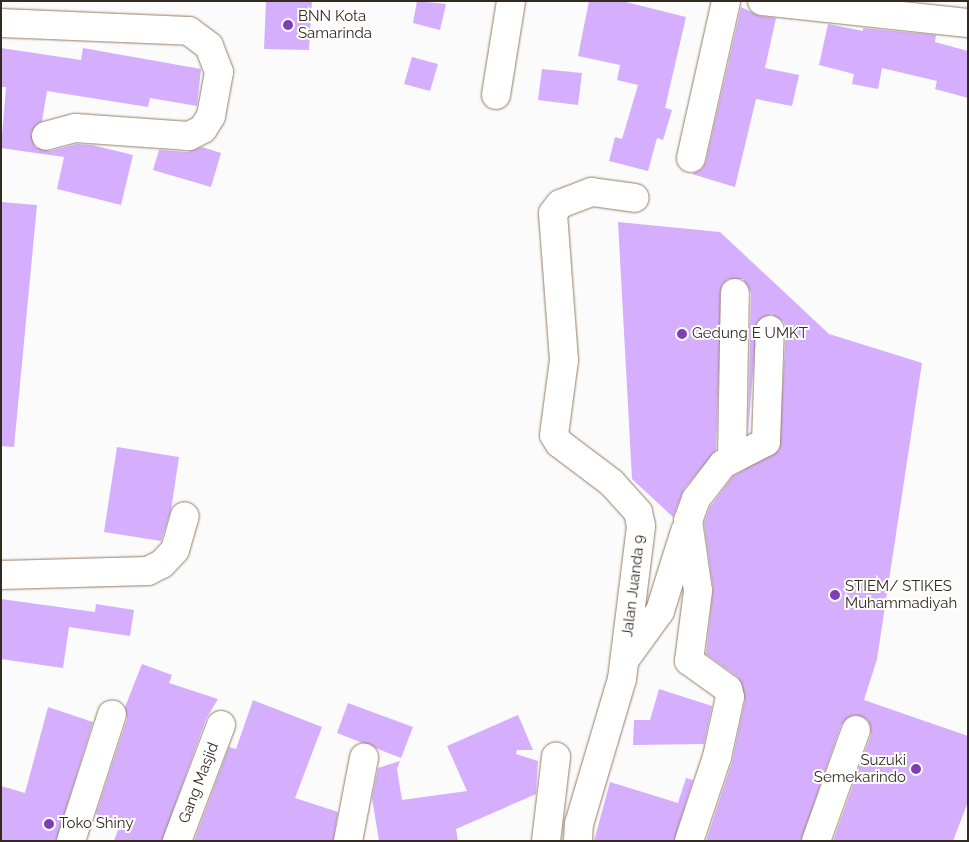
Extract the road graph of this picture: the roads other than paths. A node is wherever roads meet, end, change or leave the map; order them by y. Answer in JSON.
{"nodes":[{"id":1,"x":511,"y":1,"type":"edge"},
{"id":2,"x":726,"y":1,"type":"edge"},
{"id":3,"x":762,"y":1,"type":"edge"},
{"id":4,"x":938,"y":11,"type":"edge"},
{"id":5,"x":1,"y":23,"type":"edge"},
{"id":6,"x":968,"y":23,"type":"edge"},
{"id":7,"x":496,"y":95,"type":"dead end"},
{"id":8,"x":46,"y":136,"type":"dead end"},
{"id":9,"x":691,"y":158,"type":"dead end"},
{"id":10,"x":635,"y":198,"type":"dead end"},
{"id":11,"x":734,"y":293,"type":"dead end"},
{"id":12,"x":770,"y":330,"type":"dead end"},
{"id":13,"x":732,"y":457,"type":"junction"},
{"id":14,"x":185,"y":516,"type":"dead end"},
{"id":15,"x":688,"y":520,"type":"junction"},
{"id":16,"x":1,"y":575,"type":"edge"},
{"id":17,"x":625,"y":659,"type":"junction"},
{"id":18,"x":112,"y":714,"type":"dead end"},
{"id":19,"x":221,"y":725,"type":"dead end"},
{"id":20,"x":856,"y":730,"type":"dead end"},
{"id":21,"x":556,"y":757,"type":"dead end"},
{"id":22,"x":364,"y":758,"type":"dead end"},
{"id":23,"x":71,"y":841,"type":"edge"},
{"id":24,"x":177,"y":841,"type":"edge"},
{"id":25,"x":348,"y":841,"type":"edge"},
{"id":26,"x":546,"y":841,"type":"edge"},
{"id":27,"x":578,"y":841,"type":"edge"},
{"id":28,"x":689,"y":841,"type":"edge"},
{"id":29,"x":816,"y":841,"type":"edge"}],
"edges":[{"from":1,"to":7,"type":"street"},
{"from":2,"to":9,"type":"street"},
{"from":3,"to":4,"type":"street"},
{"from":4,"to":6,"type":"street"},
{"from":5,"to":8,"type":"street"},
{"from":10,"to":17,"type":"street","name":"Jalan Juanda 9"},
{"from":11,"to":13,"type":"street"},
{"from":12,"to":13,"type":"street"},
{"from":13,"to":15,"type":"street"},
{"from":14,"to":16,"type":"street"},
{"from":15,"to":17,"type":"street"},
{"from":15,"to":28,"type":"street"},
{"from":17,"to":27,"type":"street","name":"Jalan Juanda 9"},
{"from":18,"to":23,"type":"street"},
{"from":19,"to":24,"type":"street","name":"Gang Masjid"},
{"from":20,"to":29,"type":"street"},
{"from":21,"to":26,"type":"street"},
{"from":22,"to":25,"type":"street"}]}
